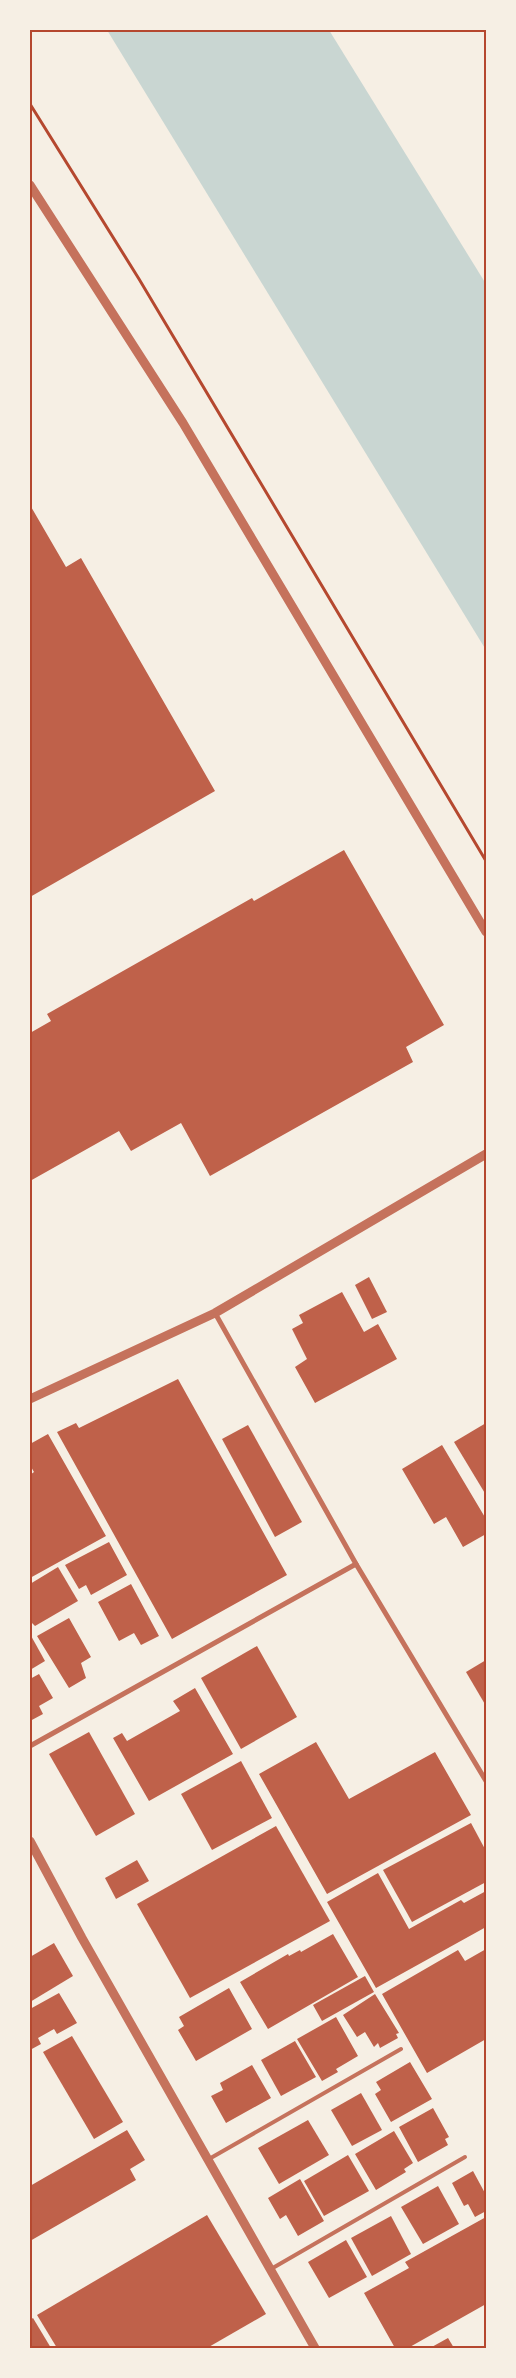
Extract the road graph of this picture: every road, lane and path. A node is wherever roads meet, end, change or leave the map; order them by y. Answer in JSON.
{"nodes":[{"id":1,"x":30,"y":104,"type":"edge"},
{"id":2,"x":30,"y":185,"type":"edge"},
{"id":3,"x":486,"y":861,"type":"edge"},
{"id":4,"x":486,"y":932,"type":"edge"},
{"id":5,"x":486,"y":1154,"type":"edge"},
{"id":6,"x":215,"y":1313,"type":"junction"},
{"id":7,"x":30,"y":1399,"type":"edge"},
{"id":8,"x":356,"y":1564,"type":"junction"},
{"id":9,"x":30,"y":1746,"type":"edge"},
{"id":10,"x":486,"y":1781,"type":"edge"},
{"id":11,"x":30,"y":1842,"type":"edge"},
{"id":12,"x":401,"y":2049,"type":"dead end"},
{"id":13,"x":465,"y":2157,"type":"dead end"},
{"id":14,"x":208,"y":2159,"type":"junction"},
{"id":15,"x":271,"y":2268,"type":"junction"},
{"id":16,"x":315,"y":2348,"type":"edge"}],
"edges":[{"from":1,"to":3,"type":"path"},
{"from":2,"to":4,"type":"street"},
{"from":5,"to":6,"type":"street"},
{"from":6,"to":7,"type":"street"},
{"from":6,"to":8,"type":"street"},
{"from":8,"to":9,"type":"street"},
{"from":8,"to":10,"type":"street"},
{"from":11,"to":14,"type":"street"},
{"from":12,"to":14,"type":"lane"},
{"from":13,"to":15,"type":"lane"},
{"from":14,"to":15,"type":"street"},
{"from":15,"to":16,"type":"street"}]}
